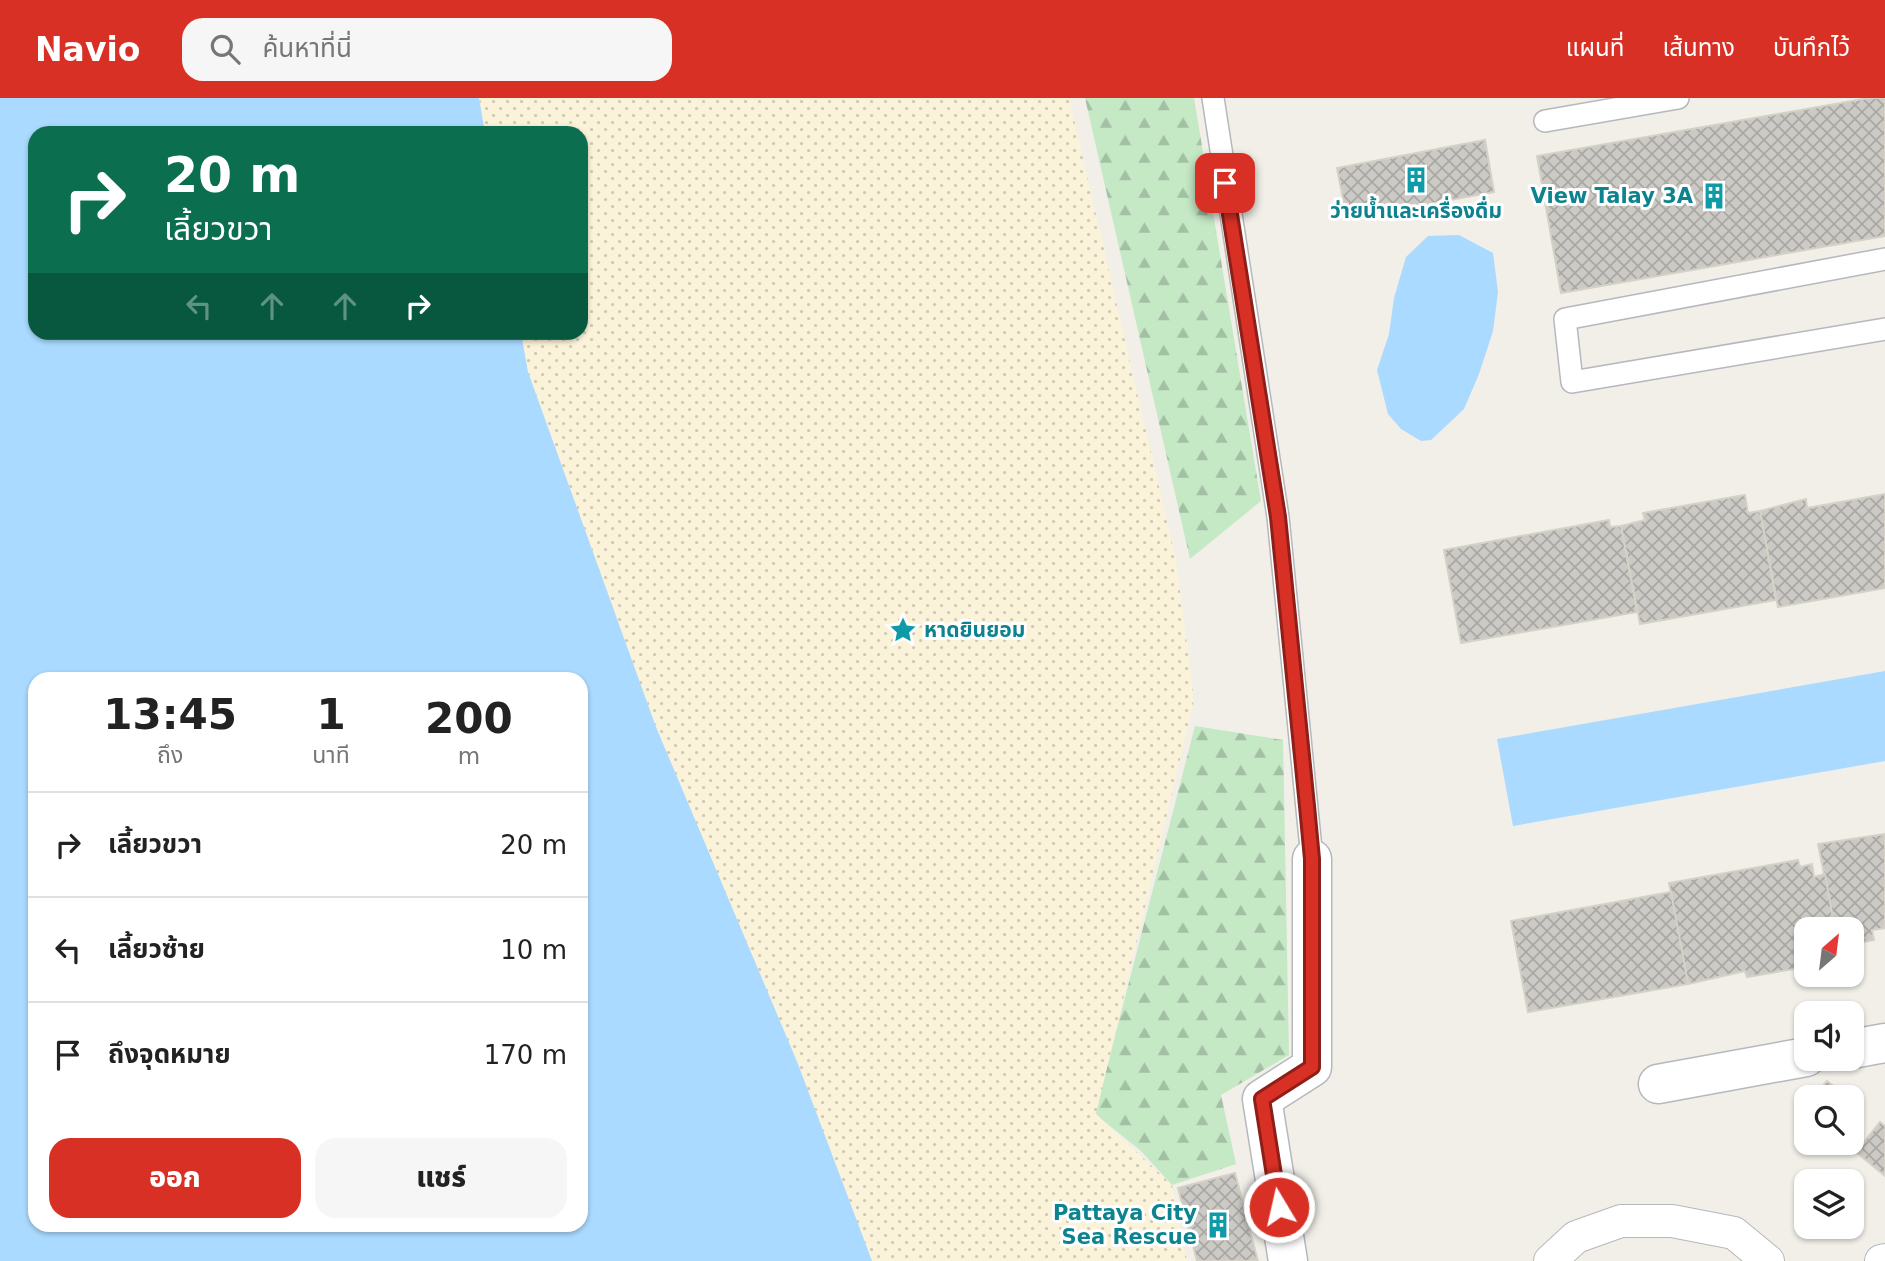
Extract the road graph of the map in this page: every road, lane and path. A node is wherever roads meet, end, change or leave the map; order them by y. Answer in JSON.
{"nodes":[{"id":1,"x":1213,"y":98,"type":"edge"},
{"id":2,"x":1678,"y":98,"type":"edge"},
{"id":3,"x":1545,"y":121,"type":"dead end"},
{"id":4,"x":1885,"y":259,"type":"edge"},
{"id":5,"x":1885,"y":329,"type":"edge"},
{"id":6,"x":1312,"y":859,"type":"joint"},
{"id":7,"x":1885,"y":1043,"type":"edge"},
{"id":8,"x":1864,"y":1047,"type":"edge"},
{"id":9,"x":1794,"y":1059,"type":"edge"},
{"id":10,"x":1658,"y":1084,"type":"dead end"},
{"id":11,"x":1288,"y":1261,"type":"edge"},
{"id":12,"x":1550,"y":1261,"type":"edge"},
{"id":13,"x":1768,"y":1261,"type":"edge"}],
"edges":[{"from":1,"to":6,"type":"lane"},
{"from":2,"to":3,"type":"lane"},
{"from":4,"to":5,"type":"lane"},
{"from":6,"to":11,"type":"street"},
{"from":7,"to":8,"type":"street"},
{"from":9,"to":10,"type":"street"},
{"from":12,"to":13,"type":"street"}]}
